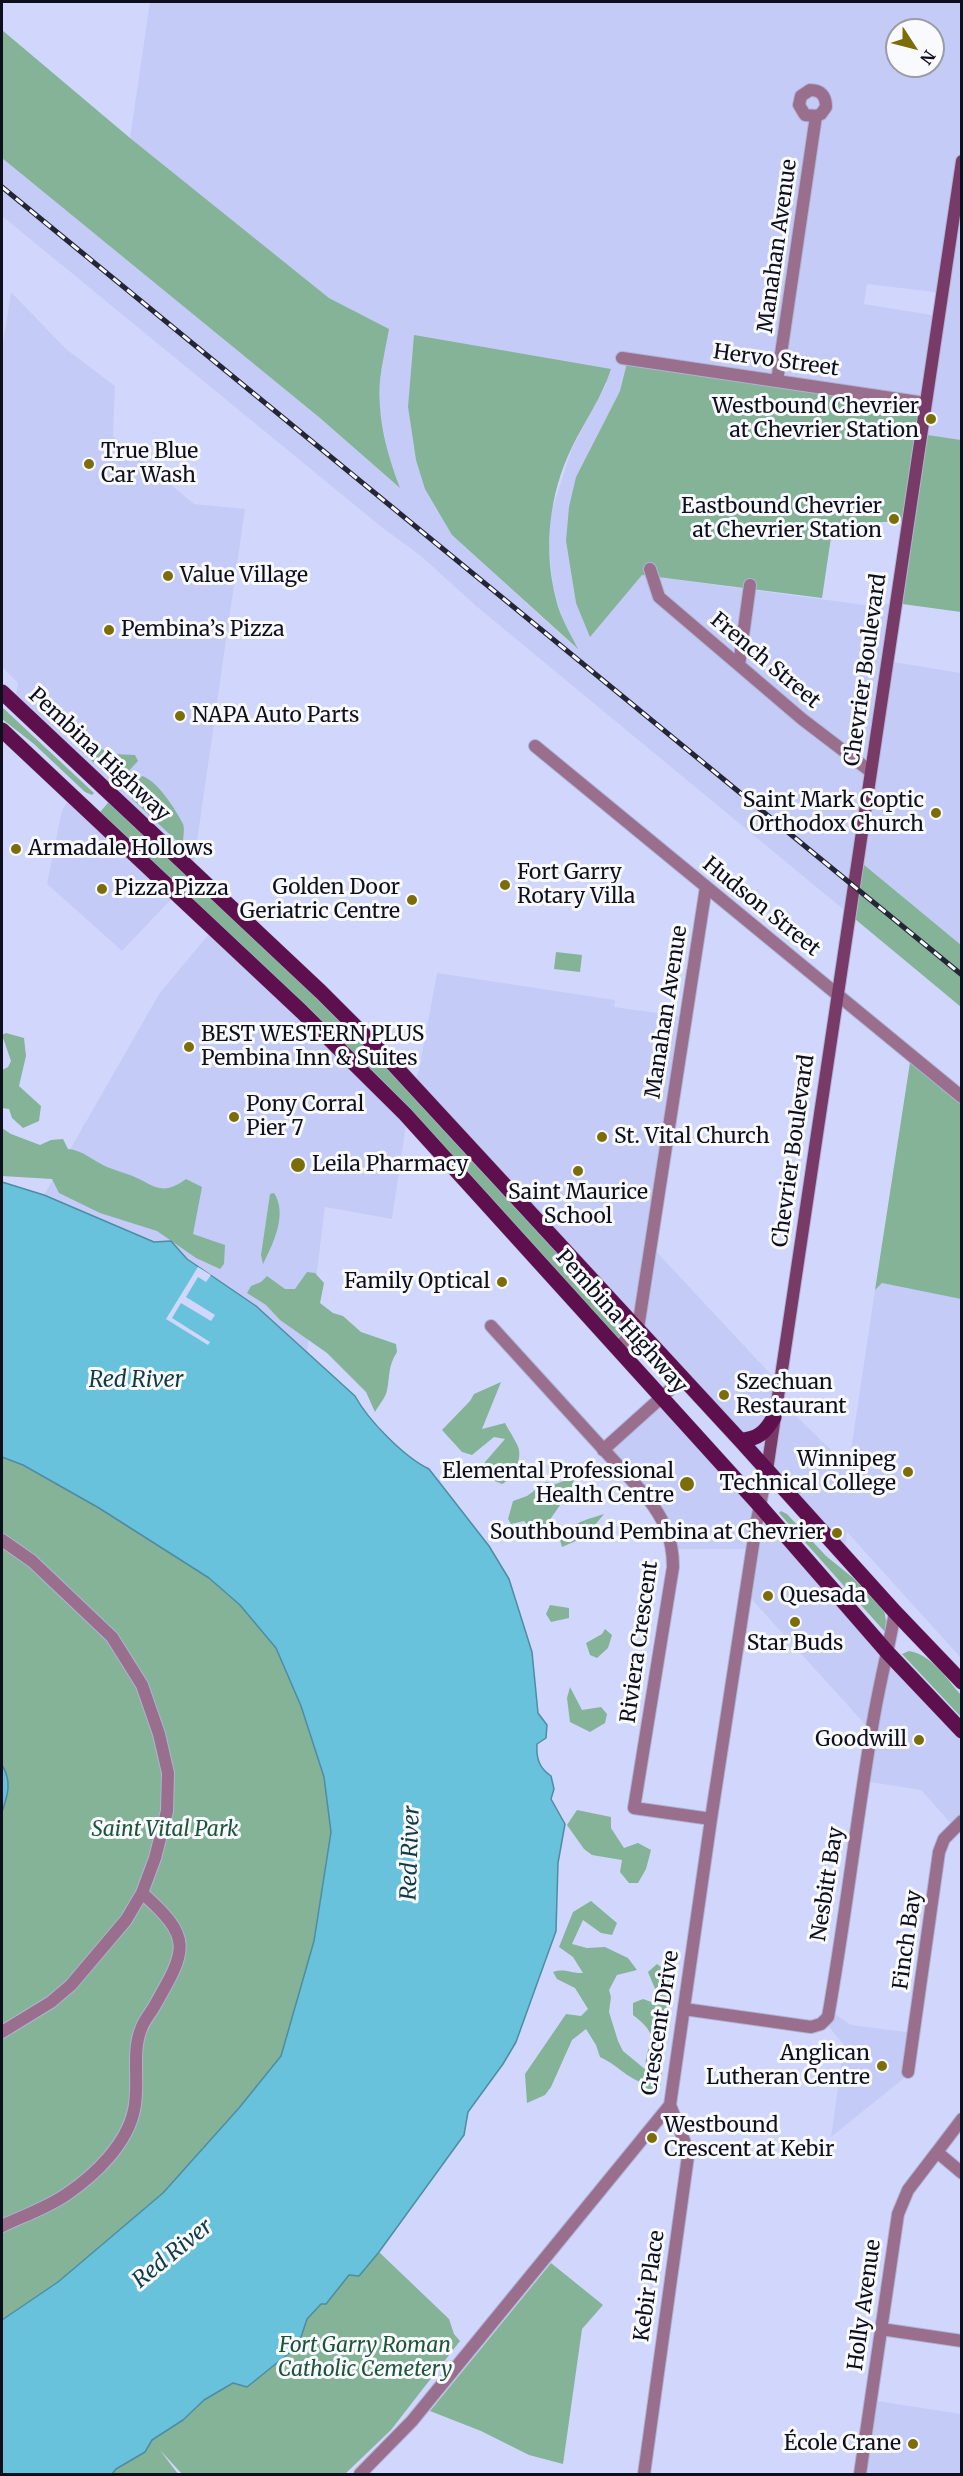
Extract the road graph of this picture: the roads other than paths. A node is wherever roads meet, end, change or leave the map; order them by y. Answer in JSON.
{"nodes":[{"id":1,"x":816,"y":116,"type":"dead end"},
{"id":2,"x":962,"y":161,"type":"edge"},
{"id":3,"x":622,"y":358,"type":"dead end"},
{"id":4,"x":777,"y":381,"type":"junction"},
{"id":5,"x":925,"y":402,"type":"junction"},
{"id":6,"x":650,"y":569,"type":"dead end"},
{"id":7,"x":750,"y":585,"type":"dead end"},
{"id":8,"x":739,"y":665,"type":"junction"},
{"id":9,"x":2,"y":692,"type":"edge"},
{"id":10,"x":2,"y":730,"type":"edge"},
{"id":11,"x":535,"y":746,"type":"dead end"},
{"id":12,"x":870,"y":771,"type":"junction"},
{"id":13,"x":706,"y":887,"type":"junction"},
{"id":14,"x":837,"y":995,"type":"junction"},
{"id":15,"x":962,"y":1097,"type":"edge"},
{"id":16,"x":529,"y":1210,"type":"junction"},
{"id":17,"x":508,"y":1229,"type":"junction"},
{"id":18,"x":491,"y":1326,"type":"dead end"},
{"id":19,"x":638,"y":1328,"type":"junction"},
{"id":20,"x":617,"y":1348,"type":"junction"},
{"id":21,"x":683,"y":1378,"type":"junction"},
{"id":22,"x":661,"y":1397,"type":"junction"},
{"id":23,"x":774,"y":1417,"type":"junction"},
{"id":24,"x":740,"y":1440,"type":"junction"},
{"id":25,"x":603,"y":1450,"type":"junction"},
{"id":26,"x":766,"y":1470,"type":"junction"},
{"id":27,"x":760,"y":1506,"type":"junction"},
{"id":28,"x":2,"y":1540,"type":"edge"},
{"id":29,"x":895,"y":1612,"type":"junction"},
{"id":30,"x":888,"y":1653,"type":"junction"},
{"id":31,"x":962,"y":1682,"type":"edge"},
{"id":32,"x":962,"y":1731,"type":"edge"},
{"id":33,"x":711,"y":1820,"type":"junction"},
{"id":34,"x":962,"y":1821,"type":"edge"},
{"id":35,"x":142,"y":1893,"type":"junction"},
{"id":36,"x":684,"y":2009,"type":"junction"},
{"id":37,"x":2,"y":2032,"type":"edge"},
{"id":38,"x":908,"y":2072,"type":"dead end"},
{"id":39,"x":670,"y":2106,"type":"junction"},
{"id":40,"x":962,"y":2119,"type":"edge"},
{"id":41,"x":937,"y":2152,"type":"junction"},
{"id":42,"x":962,"y":2173,"type":"edge"},
{"id":43,"x":2,"y":2226,"type":"edge"},
{"id":44,"x":881,"y":2329,"type":"junction"},
{"id":45,"x":962,"y":2341,"type":"edge"},
{"id":46,"x":360,"y":2475,"type":"edge"},
{"id":47,"x":644,"y":2475,"type":"edge"},
{"id":48,"x":860,"y":2475,"type":"edge"}],
"edges":[{"from":1,"to":4,"type":"street","name":"Manahan Avenue"},
{"from":2,"to":5,"type":"street","name":"Chevrier Boulevard"},
{"from":3,"to":4,"type":"street","name":"Hervo Street"},
{"from":4,"to":5,"type":"street","name":"Hervo Street"},
{"from":5,"to":12,"type":"street","name":"Chevrier Boulevard"},
{"from":6,"to":8,"type":"street","name":"French Street"},
{"from":7,"to":8,"type":"street"},
{"from":8,"to":12,"type":"street","name":"French Street"},
{"from":9,"to":16,"type":"main road","name":"Pembina Highway"},
{"from":10,"to":17,"type":"main road","name":"Pembina Highway"},
{"from":11,"to":13,"type":"street","name":"Hudson Street"},
{"from":12,"to":14,"type":"street","name":"Chevrier Boulevard"},
{"from":13,"to":14,"type":"street","name":"Hudson Street"},
{"from":13,"to":19,"type":"street","name":"Manahan Avenue"},
{"from":14,"to":15,"type":"street","name":"Hudson Street"},
{"from":14,"to":23,"type":"street","name":"Chevrier Boulevard"},
{"from":16,"to":17,"type":"main road"},
{"from":16,"to":19,"type":"main road","name":"Pembina Highway"},
{"from":17,"to":20,"type":"main road","name":"Pembina Highway"},
{"from":18,"to":25,"type":"street","name":"Riviera Crescent"},
{"from":19,"to":20,"type":"street"},
{"from":19,"to":21,"type":"main road","name":"Pembina Highway"},
{"from":20,"to":22,"type":"main road","name":"Pembina Highway"},
{"from":21,"to":22,"type":"street"},
{"from":21,"to":24,"type":"main road","name":"Pembina Highway"},
{"from":22,"to":25,"type":"street"},
{"from":22,"to":27,"type":"main road","name":"Pembina Highway"},
{"from":23,"to":24,"type":"main road"},
{"from":23,"to":26,"type":"street","name":"Chevrier Boulevard"},
{"from":24,"to":26,"type":"main road","name":"Pembina Highway"},
{"from":25,"to":33,"type":"street","name":"Riviera Crescent"},
{"from":26,"to":27,"type":"street","name":"Crescent Drive"},
{"from":26,"to":29,"type":"main road","name":"Pembina Highway"},
{"from":27,"to":30,"type":"main road","name":"Pembina Highway"},
{"from":27,"to":33,"type":"street","name":"Crescent Drive"},
{"from":28,"to":35,"type":"street"},
{"from":29,"to":30,"type":"street","name":"Nesbitt Bay"},
{"from":29,"to":31,"type":"main road","name":"Pembina Highway"},
{"from":30,"to":32,"type":"main road","name":"Pembina Highway"},
{"from":30,"to":36,"type":"street","name":"Nesbitt Bay"},
{"from":33,"to":36,"type":"street","name":"Crescent Drive"},
{"from":34,"to":38,"type":"street","name":"Finch Bay"},
{"from":35,"to":37,"type":"street"},
{"from":35,"to":43,"type":"street"},
{"from":36,"to":39,"type":"street","name":"Crescent Drive"},
{"from":39,"to":46,"type":"street","name":"Crescent Drive"},
{"from":39,"to":47,"type":"street","name":"Kebir Place"},
{"from":40,"to":41,"type":"street","name":"Holly Avenue"},
{"from":41,"to":42,"type":"street"},
{"from":41,"to":44,"type":"street","name":"Holly Avenue"},
{"from":44,"to":45,"type":"street"},
{"from":44,"to":48,"type":"street","name":"Holly Avenue"}]}
